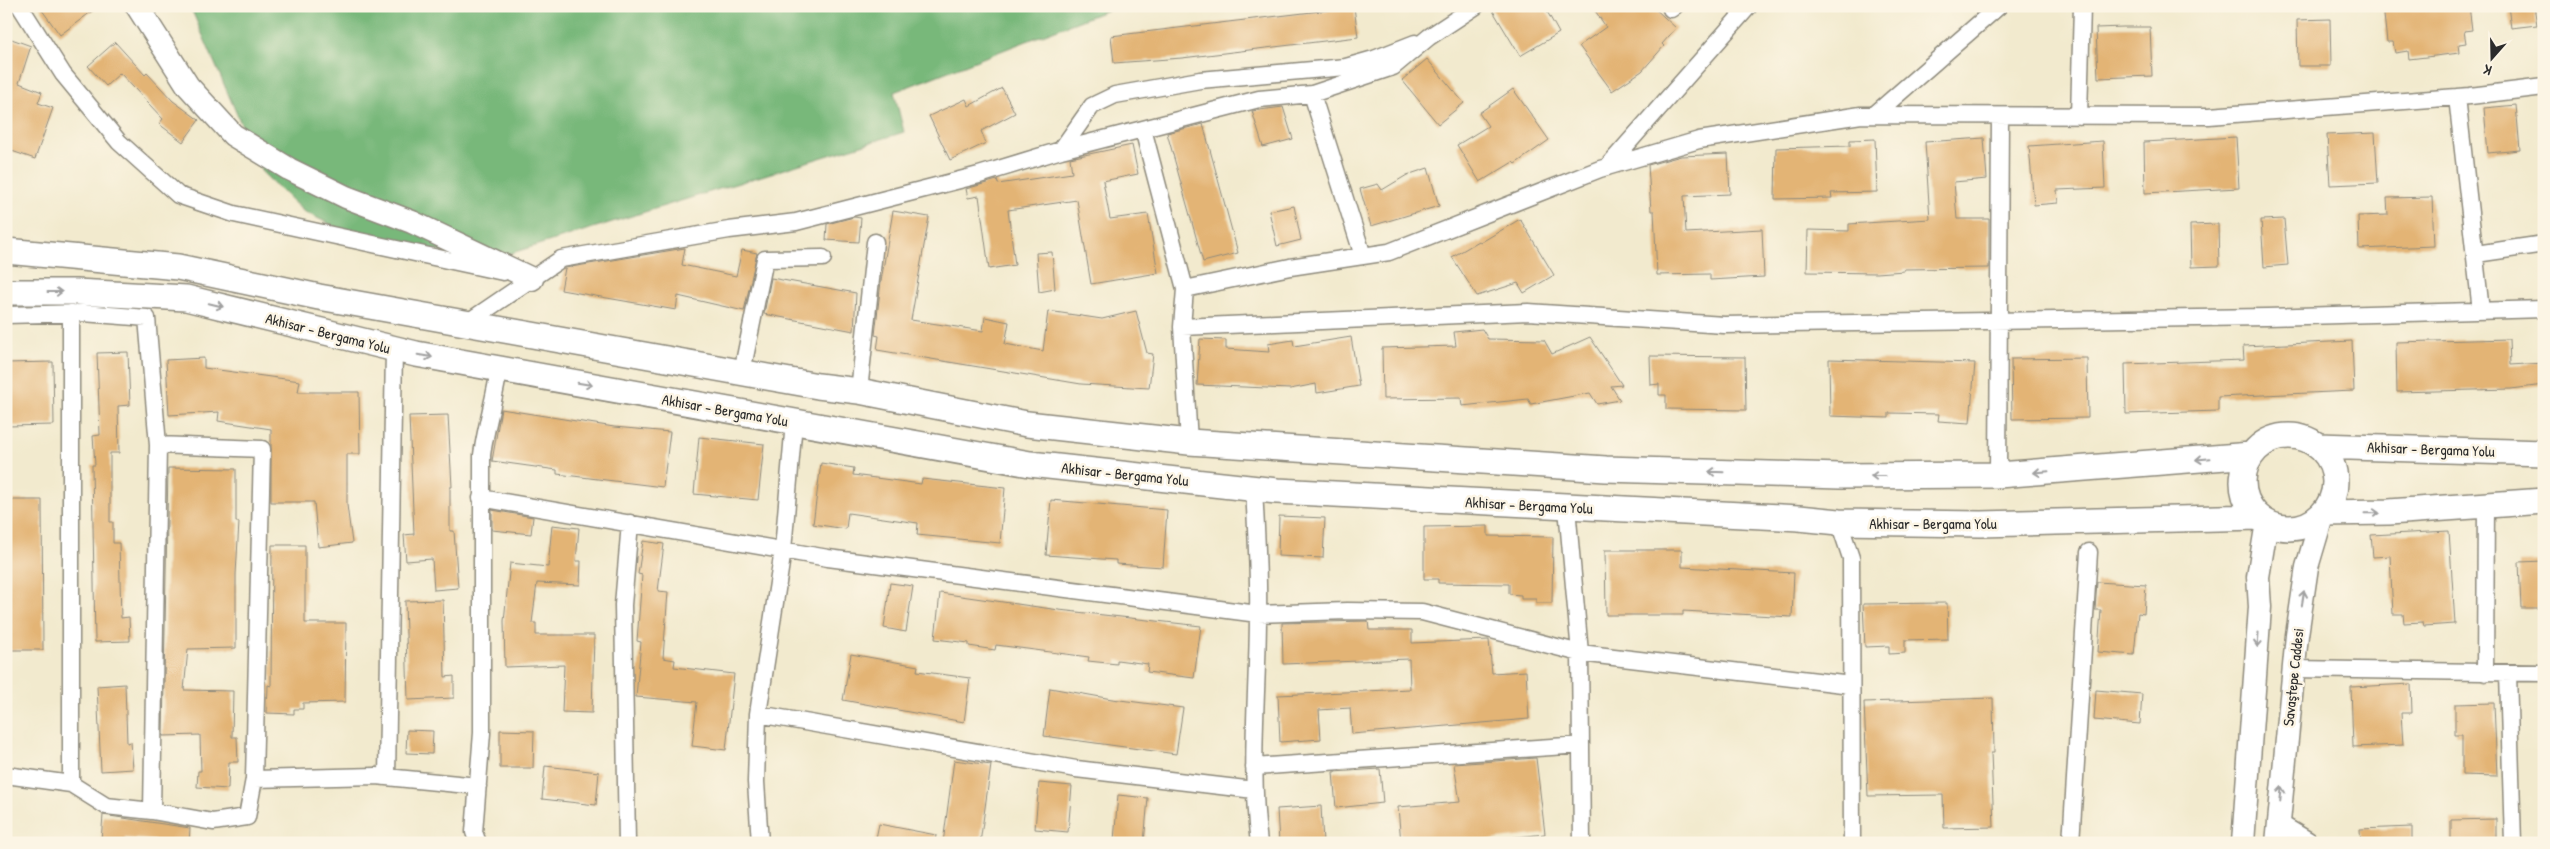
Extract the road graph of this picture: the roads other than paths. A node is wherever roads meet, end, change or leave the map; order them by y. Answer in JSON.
{"nodes":[{"id":1,"x":20,"y":6,"type":"edge"},
{"id":2,"x":136,"y":6,"type":"edge"},
{"id":3,"x":1476,"y":6,"type":"edge"},
{"id":4,"x":1750,"y":6,"type":"edge"},
{"id":5,"x":1999,"y":6,"type":"edge"},
{"id":6,"x":2082,"y":6,"type":"edge"},
{"id":7,"x":1429,"y":37,"type":"junction"},
{"id":8,"x":2544,"y":87,"type":"edge"},
{"id":9,"x":1312,"y":94,"type":"junction"},
{"id":10,"x":2457,"y":97,"type":"junction"},
{"id":11,"x":1874,"y":115,"type":"junction"},
{"id":12,"x":2000,"y":116,"type":"junction"},
{"id":13,"x":2079,"y":116,"type":"junction"},
{"id":14,"x":1143,"y":129,"type":"junction"},
{"id":15,"x":1061,"y":150,"type":"junction"},
{"id":16,"x":1607,"y":167,"type":"junction"},
{"id":17,"x":875,"y":242,"type":"dead end"},
{"id":18,"x":2544,"y":244,"type":"edge"},
{"id":19,"x":6,"y":251,"type":"edge"},
{"id":20,"x":2476,"y":254,"type":"junction"},
{"id":21,"x":1362,"y":256,"type":"junction"},
{"id":22,"x":823,"y":258,"type":"dead end"},
{"id":23,"x":532,"y":279,"type":"junction"},
{"id":24,"x":1185,"y":290,"type":"junction"},
{"id":25,"x":6,"y":292,"type":"edge"},
{"id":26,"x":2544,"y":309,"type":"edge"},
{"id":27,"x":2481,"y":311,"type":"junction"},
{"id":28,"x":71,"y":313,"type":"junction"},
{"id":29,"x":6,"y":314,"type":"edge"},
{"id":30,"x":2000,"y":321,"type":"junction"},
{"id":31,"x":465,"y":324,"type":"junction"},
{"id":32,"x":1182,"y":326,"type":"junction"},
{"id":33,"x":394,"y":349,"type":"junction"},
{"id":34,"x":499,"y":369,"type":"junction"},
{"id":35,"x":742,"y":372,"type":"junction"},
{"id":36,"x":859,"y":391,"type":"junction"},
{"id":37,"x":794,"y":422,"type":"junction"},
{"id":38,"x":1189,"y":442,"type":"junction"},
{"id":39,"x":158,"y":445,"type":"junction"},
{"id":40,"x":2318,"y":446,"type":"junction"},
{"id":41,"x":2544,"y":453,"type":"edge"},
{"id":42,"x":2251,"y":455,"type":"junction"},
{"id":43,"x":1998,"y":475,"type":"junction"},
{"id":44,"x":1254,"y":488,"type":"junction"},
{"id":45,"x":481,"y":498,"type":"junction"},
{"id":46,"x":2544,"y":501,"type":"edge"},
{"id":47,"x":2486,"y":504,"type":"junction"},
{"id":48,"x":1566,"y":508,"type":"junction"},
{"id":49,"x":2323,"y":513,"type":"junction"},
{"id":50,"x":2263,"y":519,"type":"junction"},
{"id":51,"x":1839,"y":522,"type":"junction"},
{"id":52,"x":630,"y":523,"type":"junction"},
{"id":53,"x":783,"y":550,"type":"junction"},
{"id":54,"x":2088,"y":552,"type":"dead end"},
{"id":55,"x":1258,"y":614,"type":"junction"},
{"id":56,"x":1580,"y":653,"type":"junction"},
{"id":57,"x":2294,"y":669,"type":"junction"},
{"id":58,"x":2485,"y":673,"type":"junction"},
{"id":59,"x":2508,"y":673,"type":"junction"},
{"id":60,"x":2544,"y":674,"type":"edge"},
{"id":61,"x":1851,"y":685,"type":"junction"},
{"id":62,"x":758,"y":714,"type":"junction"},
{"id":63,"x":1581,"y":745,"type":"junction"},
{"id":64,"x":1254,"y":766,"type":"junction"},
{"id":65,"x":6,"y":775,"type":"edge"},
{"id":66,"x":387,"y":777,"type":"junction"},
{"id":67,"x":254,"y":780,"type":"junction"},
{"id":68,"x":71,"y":784,"type":"junction"},
{"id":69,"x":478,"y":786,"type":"junction"},
{"id":70,"x":1254,"y":790,"type":"junction"},
{"id":71,"x":152,"y":811,"type":"junction"},
{"id":72,"x":2278,"y":832,"type":"edge"},
{"id":73,"x":478,"y":843,"type":"edge"},
{"id":74,"x":626,"y":843,"type":"edge"},
{"id":75,"x":760,"y":843,"type":"edge"},
{"id":76,"x":1259,"y":843,"type":"edge"},
{"id":77,"x":1582,"y":843,"type":"edge"},
{"id":78,"x":1852,"y":843,"type":"edge"},
{"id":79,"x":2071,"y":843,"type":"edge"},
{"id":80,"x":2243,"y":843,"type":"edge"},
{"id":81,"x":2308,"y":843,"type":"edge"},
{"id":82,"x":2513,"y":843,"type":"edge"}],
"edges":[{"from":1,"to":23,"type":"street"},
{"from":2,"to":23,"type":"main road"},
{"from":3,"to":7,"type":"street"},
{"from":4,"to":16,"type":"street"},
{"from":5,"to":11,"type":"street"},
{"from":6,"to":13,"type":"street"},
{"from":7,"to":9,"type":"street"},
{"from":7,"to":15,"type":"street"},
{"from":8,"to":10,"type":"street"},
{"from":9,"to":14,"type":"street"},
{"from":9,"to":21,"type":"street"},
{"from":10,"to":13,"type":"street"},
{"from":10,"to":20,"type":"street"},
{"from":11,"to":12,"type":"street"},
{"from":11,"to":16,"type":"street"},
{"from":12,"to":13,"type":"street"},
{"from":12,"to":30,"type":"street"},
{"from":14,"to":15,"type":"street"},
{"from":14,"to":24,"type":"street"},
{"from":15,"to":23,"type":"street"},
{"from":16,"to":21,"type":"street"},
{"from":17,"to":36,"type":"street"},
{"from":18,"to":20,"type":"street"},
{"from":19,"to":31,"type":"main road","name":"Akhisar - Bergama Yolu"},
{"from":20,"to":27,"type":"street"},
{"from":21,"to":24,"type":"street"},
{"from":22,"to":35,"type":"street"},
{"from":23,"to":31,"type":"street"},
{"from":24,"to":32,"type":"street"},
{"from":25,"to":33,"type":"main road","name":"Akhisar - Bergama Yolu","one_way":true},
{"from":26,"to":27,"type":"street"},
{"from":27,"to":30,"type":"street"},
{"from":28,"to":29,"type":"street"},
{"from":28,"to":39,"type":"street"},
{"from":28,"to":68,"type":"street"},
{"from":30,"to":32,"type":"street"},
{"from":30,"to":43,"type":"street"},
{"from":31,"to":35,"type":"main road","name":"Akhisar - Bergama Yolu"},
{"from":32,"to":38,"type":"street"},
{"from":33,"to":34,"type":"main road","name":"Akhisar - Bergama Yolu","one_way":true},
{"from":33,"to":66,"type":"street"},
{"from":34,"to":37,"type":"main road","name":"Akhisar - Bergama Yolu","one_way":true},
{"from":34,"to":45,"type":"street"},
{"from":35,"to":36,"type":"main road","name":"Akhisar - Bergama Yolu"},
{"from":36,"to":38,"type":"main road","name":"Akhisar - Bergama Yolu"},
{"from":37,"to":44,"type":"main road","name":"Akhisar - Bergama Yolu"},
{"from":37,"to":53,"type":"street"},
{"from":43,"to":38,"type":"main road","name":"Akhisar - Bergama Yolu","one_way":true},
{"from":39,"to":67,"type":"street"},
{"from":39,"to":71,"type":"street"},
{"from":40,"to":41,"type":"main road","name":"Akhisar - Bergama Yolu"},
{"from":40,"to":42,"type":"main road","name":"Akhisar - Bergama Yolu"},
{"from":40,"to":49,"type":"main road"},
{"from":42,"to":43,"type":"main road","name":"Akhisar - Bergama Yolu","one_way":true},
{"from":42,"to":50,"type":"main road"},
{"from":44,"to":48,"type":"main road","name":"Akhisar - Bergama Yolu"},
{"from":44,"to":55,"type":"street"},
{"from":45,"to":52,"type":"street"},
{"from":45,"to":69,"type":"street"},
{"from":46,"to":47,"type":"main road","name":"Akhisar - Bergama Yolu"},
{"from":49,"to":47,"type":"main road","name":"Akhisar - Bergama Yolu","one_way":true},
{"from":47,"to":58,"type":"street"},
{"from":48,"to":51,"type":"main road","name":"Akhisar - Bergama Yolu"},
{"from":48,"to":56,"type":"street"},
{"from":49,"to":50,"type":"main road","name":"Akhisar - Bergama Yolu"},
{"from":57,"to":49,"type":"main road","name":"Savaştepe Caddesi","one_way":true},
{"from":50,"to":51,"type":"main road","name":"Akhisar - Bergama Yolu"},
{"from":50,"to":80,"type":"main road","one_way":true},
{"from":51,"to":61,"type":"street"},
{"from":52,"to":53,"type":"street"},
{"from":52,"to":74,"type":"street"},
{"from":53,"to":55,"type":"street"},
{"from":53,"to":62,"type":"street"},
{"from":54,"to":79,"type":"street"},
{"from":55,"to":56,"type":"street"},
{"from":55,"to":64,"type":"street"},
{"from":56,"to":61,"type":"street"},
{"from":56,"to":63,"type":"street"},
{"from":57,"to":58,"type":"street"},
{"from":72,"to":57,"type":"main road","name":"Savaştepe Caddesi","one_way":true},
{"from":58,"to":59,"type":"street"},
{"from":59,"to":60,"type":"street"},
{"from":59,"to":82,"type":"street"},
{"from":61,"to":78,"type":"street"},
{"from":62,"to":70,"type":"street"},
{"from":62,"to":75,"type":"street"},
{"from":63,"to":64,"type":"street"},
{"from":63,"to":77,"type":"street"},
{"from":64,"to":70,"type":"street"},
{"from":65,"to":68,"type":"street"},
{"from":66,"to":67,"type":"street"},
{"from":66,"to":69,"type":"street"},
{"from":67,"to":71,"type":"street"},
{"from":68,"to":71,"type":"street"},
{"from":69,"to":73,"type":"street"},
{"from":70,"to":76,"type":"street"},
{"from":72,"to":81,"type":"street"}]}
